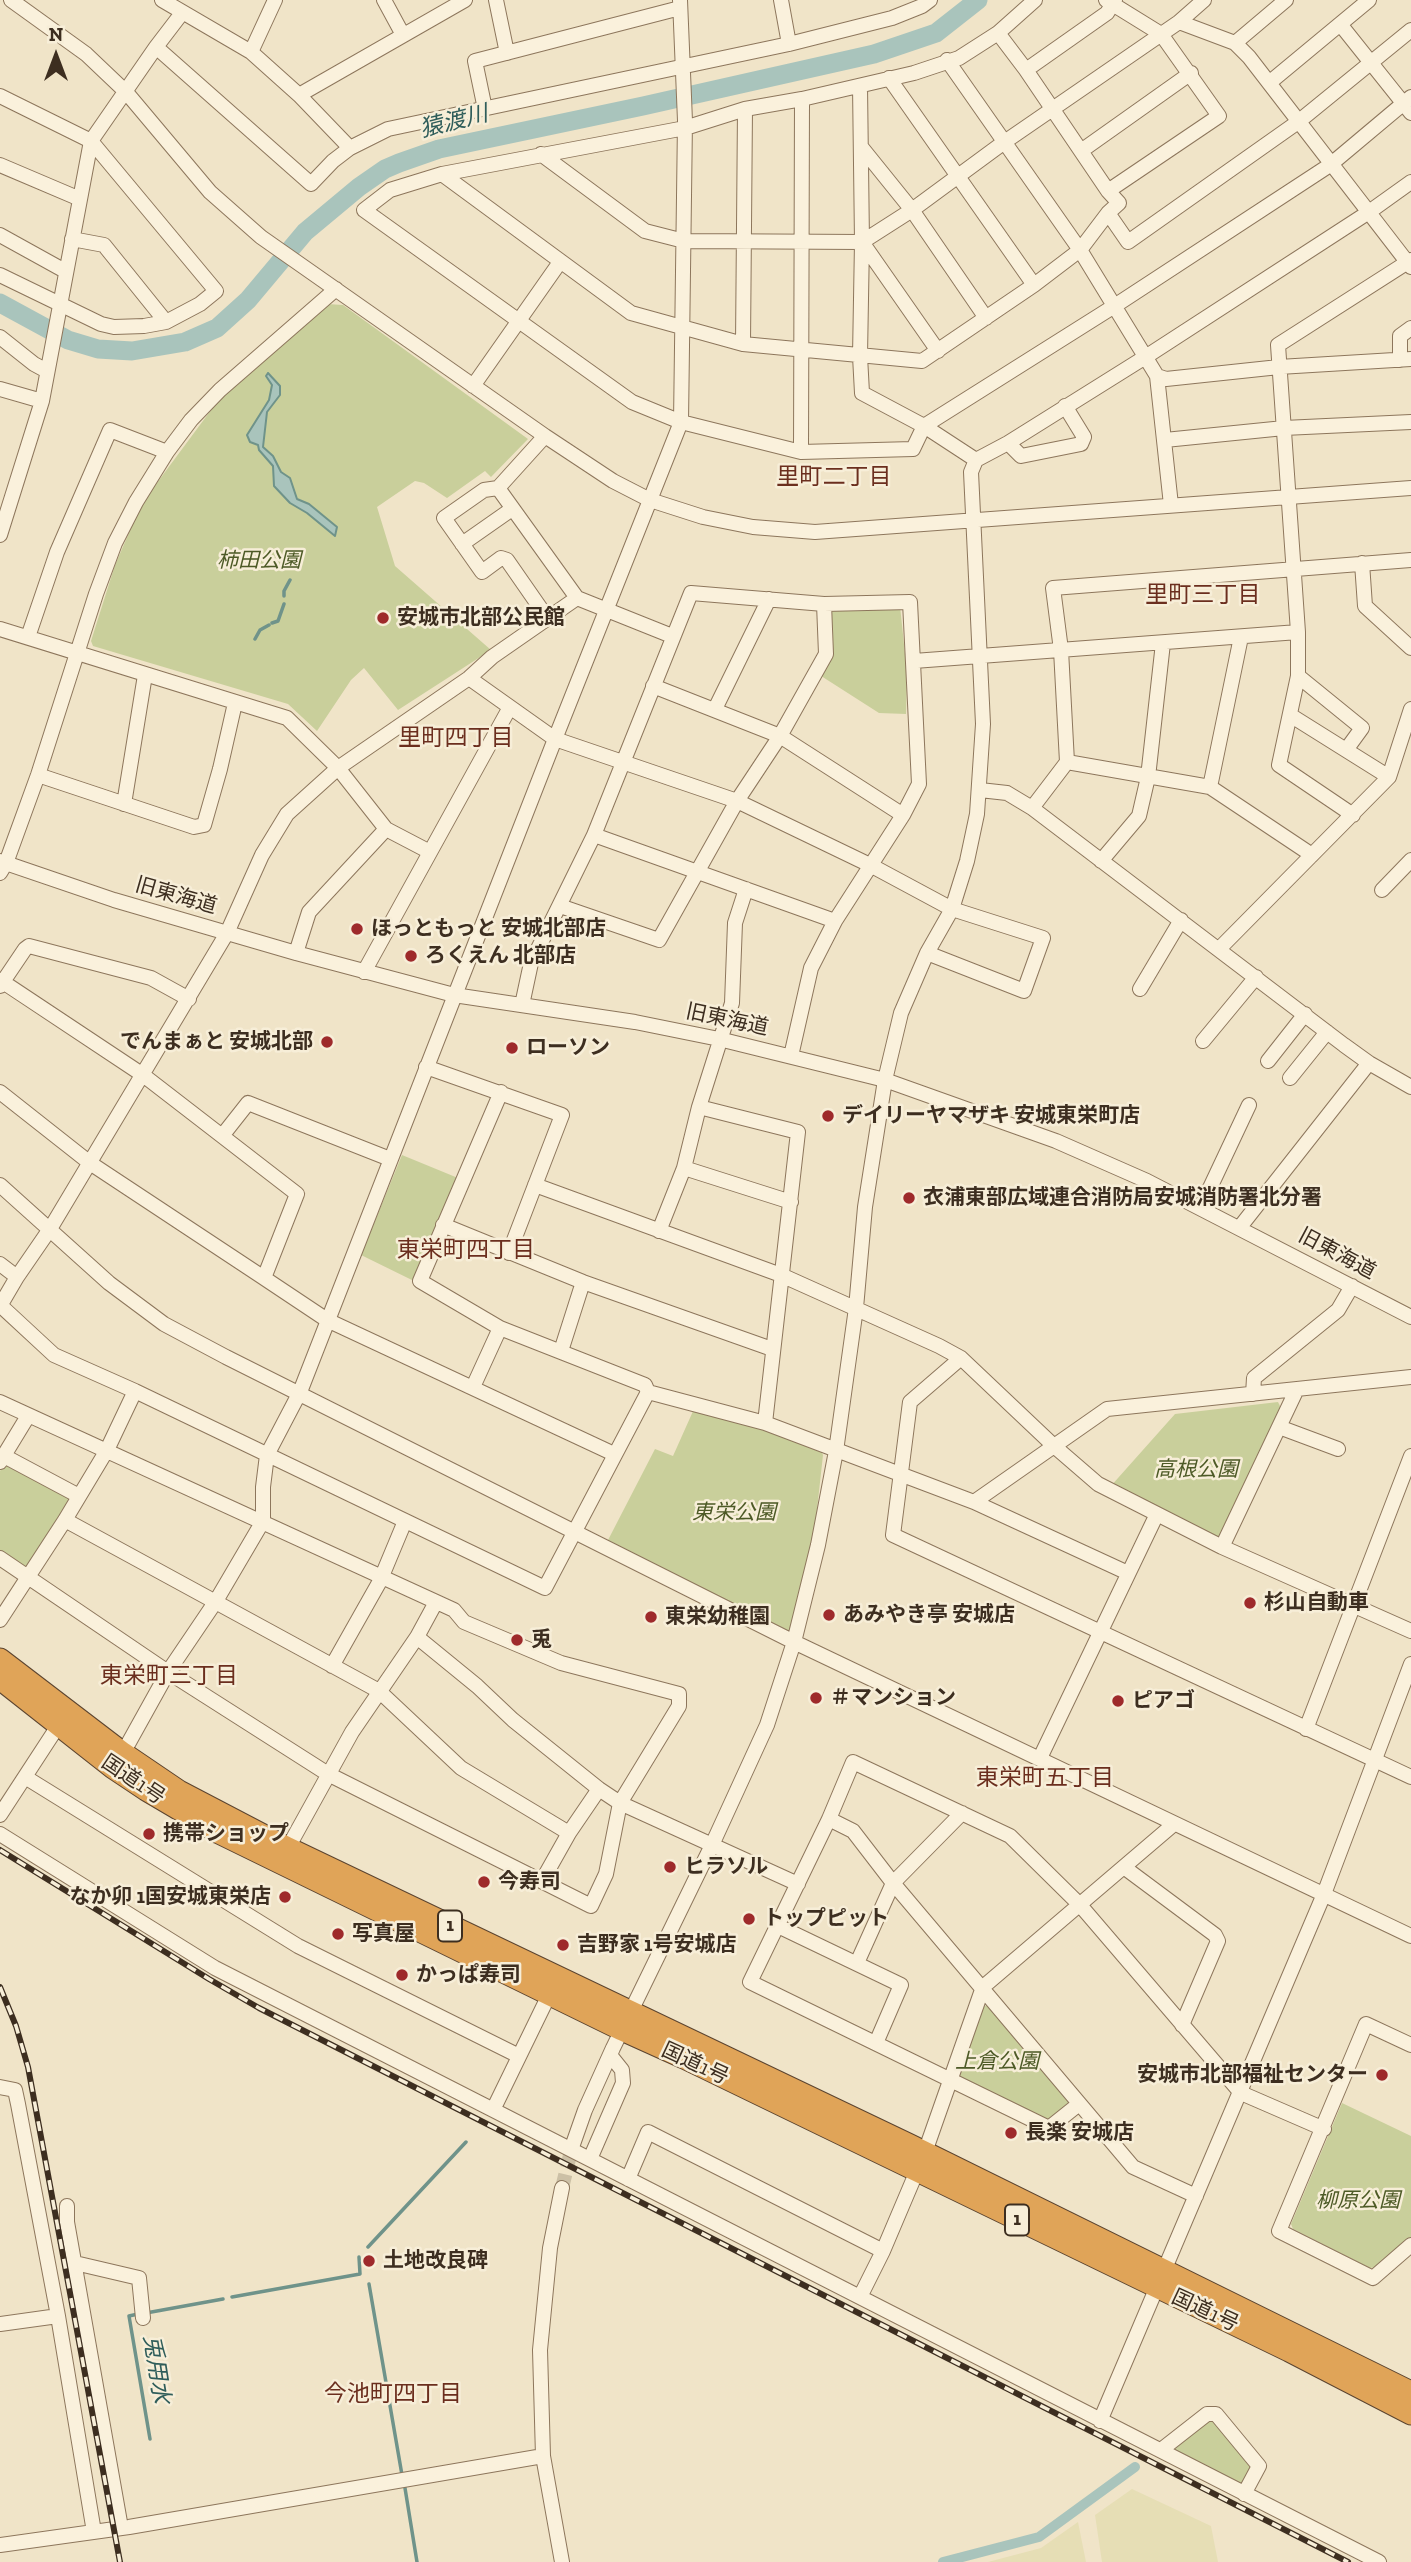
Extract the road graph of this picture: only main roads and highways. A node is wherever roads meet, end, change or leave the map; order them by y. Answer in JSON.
{"nodes":[{"id":1,"x":0,"y":1659,"type":"edge"},
{"id":2,"x":0,"y":1679,"type":"edge"},
{"id":3,"x":283,"y":1856,"type":"junction"},
{"id":4,"x":626,"y":2022,"type":"junction"},
{"id":5,"x":1159,"y":2279,"type":"junction"},
{"id":6,"x":1411,"y":2392,"type":"edge"},
{"id":7,"x":1411,"y":2414,"type":"edge"}],
"edges":[{"from":1,"to":3,"type":"highway","name":"国道1号","number":"1"},
{"from":2,"to":3,"type":"highway","name":"国道1号","number":"1"},
{"from":3,"to":4,"type":"highway","name":"国道1号","number":"1"},
{"from":3,"to":4,"type":"highway","name":"国道1号","number":"1"},
{"from":4,"to":5,"type":"highway","name":"国道1号","number":"1"},
{"from":5,"to":6,"type":"highway","name":"国道1号","number":"1"},
{"from":5,"to":7,"type":"highway","name":"国道1号","number":"1"}]}
